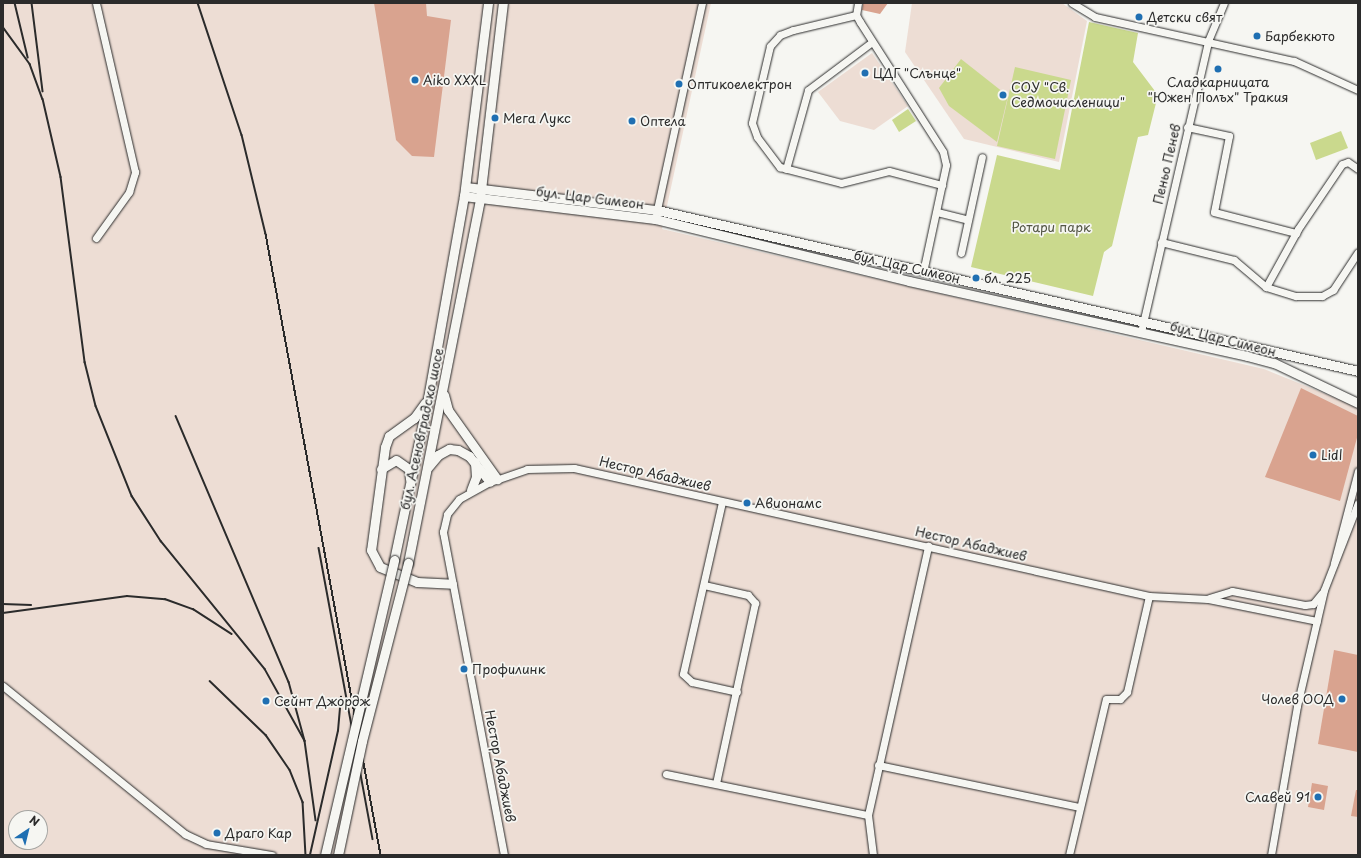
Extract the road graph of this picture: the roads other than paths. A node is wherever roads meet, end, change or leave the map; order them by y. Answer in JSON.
{"nodes":[{"id":1,"x":96,"y":3,"type":"edge"},
{"id":2,"x":488,"y":3,"type":"edge"},
{"id":3,"x":503,"y":3,"type":"edge"},
{"id":4,"x":702,"y":3,"type":"edge"},
{"id":5,"x":858,"y":3,"type":"edge"},
{"id":6,"x":1072,"y":3,"type":"edge"},
{"id":7,"x":1224,"y":3,"type":"edge"},
{"id":8,"x":856,"y":14,"type":"junction"},
{"id":9,"x":1208,"y":41,"type":"junction"},
{"id":10,"x":872,"y":42,"type":"junction"},
{"id":11,"x":1358,"y":90,"type":"edge"},
{"id":12,"x":1187,"y":126,"type":"junction"},
{"id":13,"x":982,"y":157,"type":"dead end"},
{"id":14,"x":786,"y":169,"type":"junction"},
{"id":15,"x":1358,"y":169,"type":"edge"},
{"id":16,"x":942,"y":184,"type":"junction"},
{"id":17,"x":465,"y":191,"type":"junction"},
{"id":18,"x":480,"y":193,"type":"junction"},
{"id":19,"x":657,"y":210,"type":"junction"},
{"id":20,"x":937,"y":212,"type":"junction"},
{"id":21,"x":655,"y":220,"type":"junction"},
{"id":22,"x":968,"y":220,"type":"junction"},
{"id":23,"x":1296,"y":233,"type":"junction"},
{"id":24,"x":96,"y":238,"type":"dead end"},
{"id":25,"x":1161,"y":242,"type":"junction"},
{"id":26,"x":1358,"y":252,"type":"edge"},
{"id":27,"x":961,"y":253,"type":"dead end"},
{"id":28,"x":924,"y":272,"type":"junction"},
{"id":29,"x":1266,"y":287,"type":"junction"},
{"id":30,"x":1143,"y":322,"type":"junction"},
{"id":31,"x":1141,"y":332,"type":"junction"},
{"id":32,"x":1358,"y":371,"type":"edge"},
{"id":33,"x":443,"y":394,"type":"junction"},
{"id":34,"x":428,"y":398,"type":"junction"},
{"id":35,"x":1358,"y":404,"type":"edge"},
{"id":36,"x":475,"y":462,"type":"junction"},
{"id":37,"x":381,"y":469,"type":"junction"},
{"id":38,"x":426,"y":470,"type":"junction"},
{"id":39,"x":1358,"y":471,"type":"edge"},
{"id":40,"x":493,"y":480,"type":"junction"},
{"id":41,"x":411,"y":481,"type":"junction"},
{"id":42,"x":472,"y":490,"type":"junction"},
{"id":43,"x":722,"y":502,"type":"junction"},
{"id":44,"x":1358,"y":503,"type":"edge"},
{"id":45,"x":928,"y":546,"type":"junction"},
{"id":46,"x":1334,"y":566,"type":"junction"},
{"id":47,"x":452,"y":584,"type":"junction"},
{"id":48,"x":704,"y":585,"type":"junction"},
{"id":49,"x":1324,"y":590,"type":"junction"},
{"id":50,"x":1149,"y":596,"type":"junction"},
{"id":51,"x":1208,"y":599,"type":"junction"},
{"id":52,"x":1317,"y":621,"type":"junction"},
{"id":53,"x":3,"y":686,"type":"edge"},
{"id":54,"x":737,"y":692,"type":"junction"},
{"id":55,"x":878,"y":765,"type":"junction"},
{"id":56,"x":666,"y":774,"type":"dead end"},
{"id":57,"x":716,"y":783,"type":"junction"},
{"id":58,"x":1079,"y":807,"type":"junction"},
{"id":59,"x":868,"y":815,"type":"junction"},
{"id":60,"x":272,"y":855,"type":"edge"},
{"id":61,"x":325,"y":855,"type":"edge"},
{"id":62,"x":338,"y":855,"type":"edge"},
{"id":63,"x":504,"y":855,"type":"edge"},
{"id":64,"x":873,"y":855,"type":"edge"},
{"id":65,"x":1069,"y":855,"type":"edge"},
{"id":66,"x":1271,"y":855,"type":"edge"}],
"edges":[{"from":1,"to":24,"type":"street"},
{"from":2,"to":17,"type":"main road","name":"бул. Асеновградско шосе"},
{"from":3,"to":18,"type":"main road","name":"бул. Асеновградско шосе"},
{"from":4,"to":19,"type":"street"},
{"from":5,"to":8,"type":"street"},
{"from":6,"to":9,"type":"street"},
{"from":7,"to":9,"type":"street","name":"Пеньо Пенев"},
{"from":8,"to":10,"type":"street"},
{"from":8,"to":14,"type":"street"},
{"from":9,"to":11,"type":"street"},
{"from":9,"to":12,"type":"street","name":"Пеньо Пенев"},
{"from":10,"to":14,"type":"street"},
{"from":10,"to":16,"type":"street"},
{"from":12,"to":23,"type":"street"},
{"from":12,"to":25,"type":"street","name":"Пеньо Пенев"},
{"from":13,"to":22,"type":"street"},
{"from":14,"to":16,"type":"street"},
{"from":15,"to":23,"type":"street"},
{"from":16,"to":20,"type":"street"},
{"from":17,"to":18,"type":"main road","name":"бул. Цар Симеон"},
{"from":17,"to":34,"type":"main road","name":"бул. Асеновградско шосе"},
{"from":18,"to":19,"type":"main road","name":"бул. Цар Симеон"},
{"from":18,"to":21,"type":"main road","name":"бул. Цар Симеон"},
{"from":18,"to":33,"type":"main road","name":"бул. Асеновградско шосе"},
{"from":19,"to":21,"type":"street"},
{"from":19,"to":28,"type":"main road","name":"бул. Цар Симеон"},
{"from":20,"to":22,"type":"street"},
{"from":20,"to":28,"type":"street"},
{"from":21,"to":31,"type":"main road","name":"бул. Цар Симеон"},
{"from":22,"to":27,"type":"street"},
{"from":23,"to":29,"type":"street"},
{"from":25,"to":29,"type":"street"},
{"from":25,"to":30,"type":"street","name":"Пеньо Пенев"},
{"from":26,"to":29,"type":"street"},
{"from":28,"to":30,"type":"main road","name":"бул. Цар Симеон"},
{"from":30,"to":31,"type":"street","name":"Пеньо Пенев"},
{"from":30,"to":32,"type":"main road","name":"бул. Цар Симеон"},
{"from":31,"to":35,"type":"main road","name":"бул. Цар Симеон"},
{"from":33,"to":38,"type":"main road","name":"бул. Асеновградско шосе"},
{"from":33,"to":40,"type":"main road"},
{"from":34,"to":37,"type":"main road"},
{"from":34,"to":41,"type":"main road","name":"бул. Асеновградско шосе"},
{"from":36,"to":38,"type":"main road"},
{"from":36,"to":40,"type":"main road"},
{"from":36,"to":42,"type":"main road"},
{"from":37,"to":41,"type":"main road"},
{"from":37,"to":47,"type":"main road"},
{"from":38,"to":62,"type":"main road","name":"бул. Асеновградско шосе","bridge":true},
{"from":39,"to":46,"type":"street"},
{"from":40,"to":42,"type":"street","name":"Нестор Абаджиев"},
{"from":40,"to":43,"type":"street","name":"Нестор Абаджиев"},
{"from":41,"to":61,"type":"main road","name":"бул. Асеновградско шосе","bridge":true},
{"from":42,"to":47,"type":"street","name":"Нестор Абаджиев"},
{"from":43,"to":45,"type":"street","name":"Нестор Абаджиев"},
{"from":43,"to":48,"type":"street"},
{"from":44,"to":46,"type":"street"},
{"from":45,"to":50,"type":"street","name":"Нестор Абаджиев"},
{"from":45,"to":55,"type":"street"},
{"from":46,"to":49,"type":"street"},
{"from":47,"to":63,"type":"street","name":"Нестор Абаджиев"},
{"from":48,"to":54,"type":"street"},
{"from":48,"to":54,"type":"street"},
{"from":49,"to":51,"type":"street","name":"Нестор Абаджиев"},
{"from":49,"to":52,"type":"street"},
{"from":50,"to":51,"type":"street","name":"Нестор Абаджиев"},
{"from":50,"to":58,"type":"street"},
{"from":51,"to":52,"type":"street","name":"Нестор Абаджиев"},
{"from":52,"to":66,"type":"street"},
{"from":53,"to":60,"type":"street"},
{"from":54,"to":57,"type":"street"},
{"from":55,"to":58,"type":"street"},
{"from":55,"to":59,"type":"street"},
{"from":56,"to":57,"type":"street"},
{"from":57,"to":59,"type":"street"},
{"from":58,"to":65,"type":"street"},
{"from":59,"to":64,"type":"street"}]}
